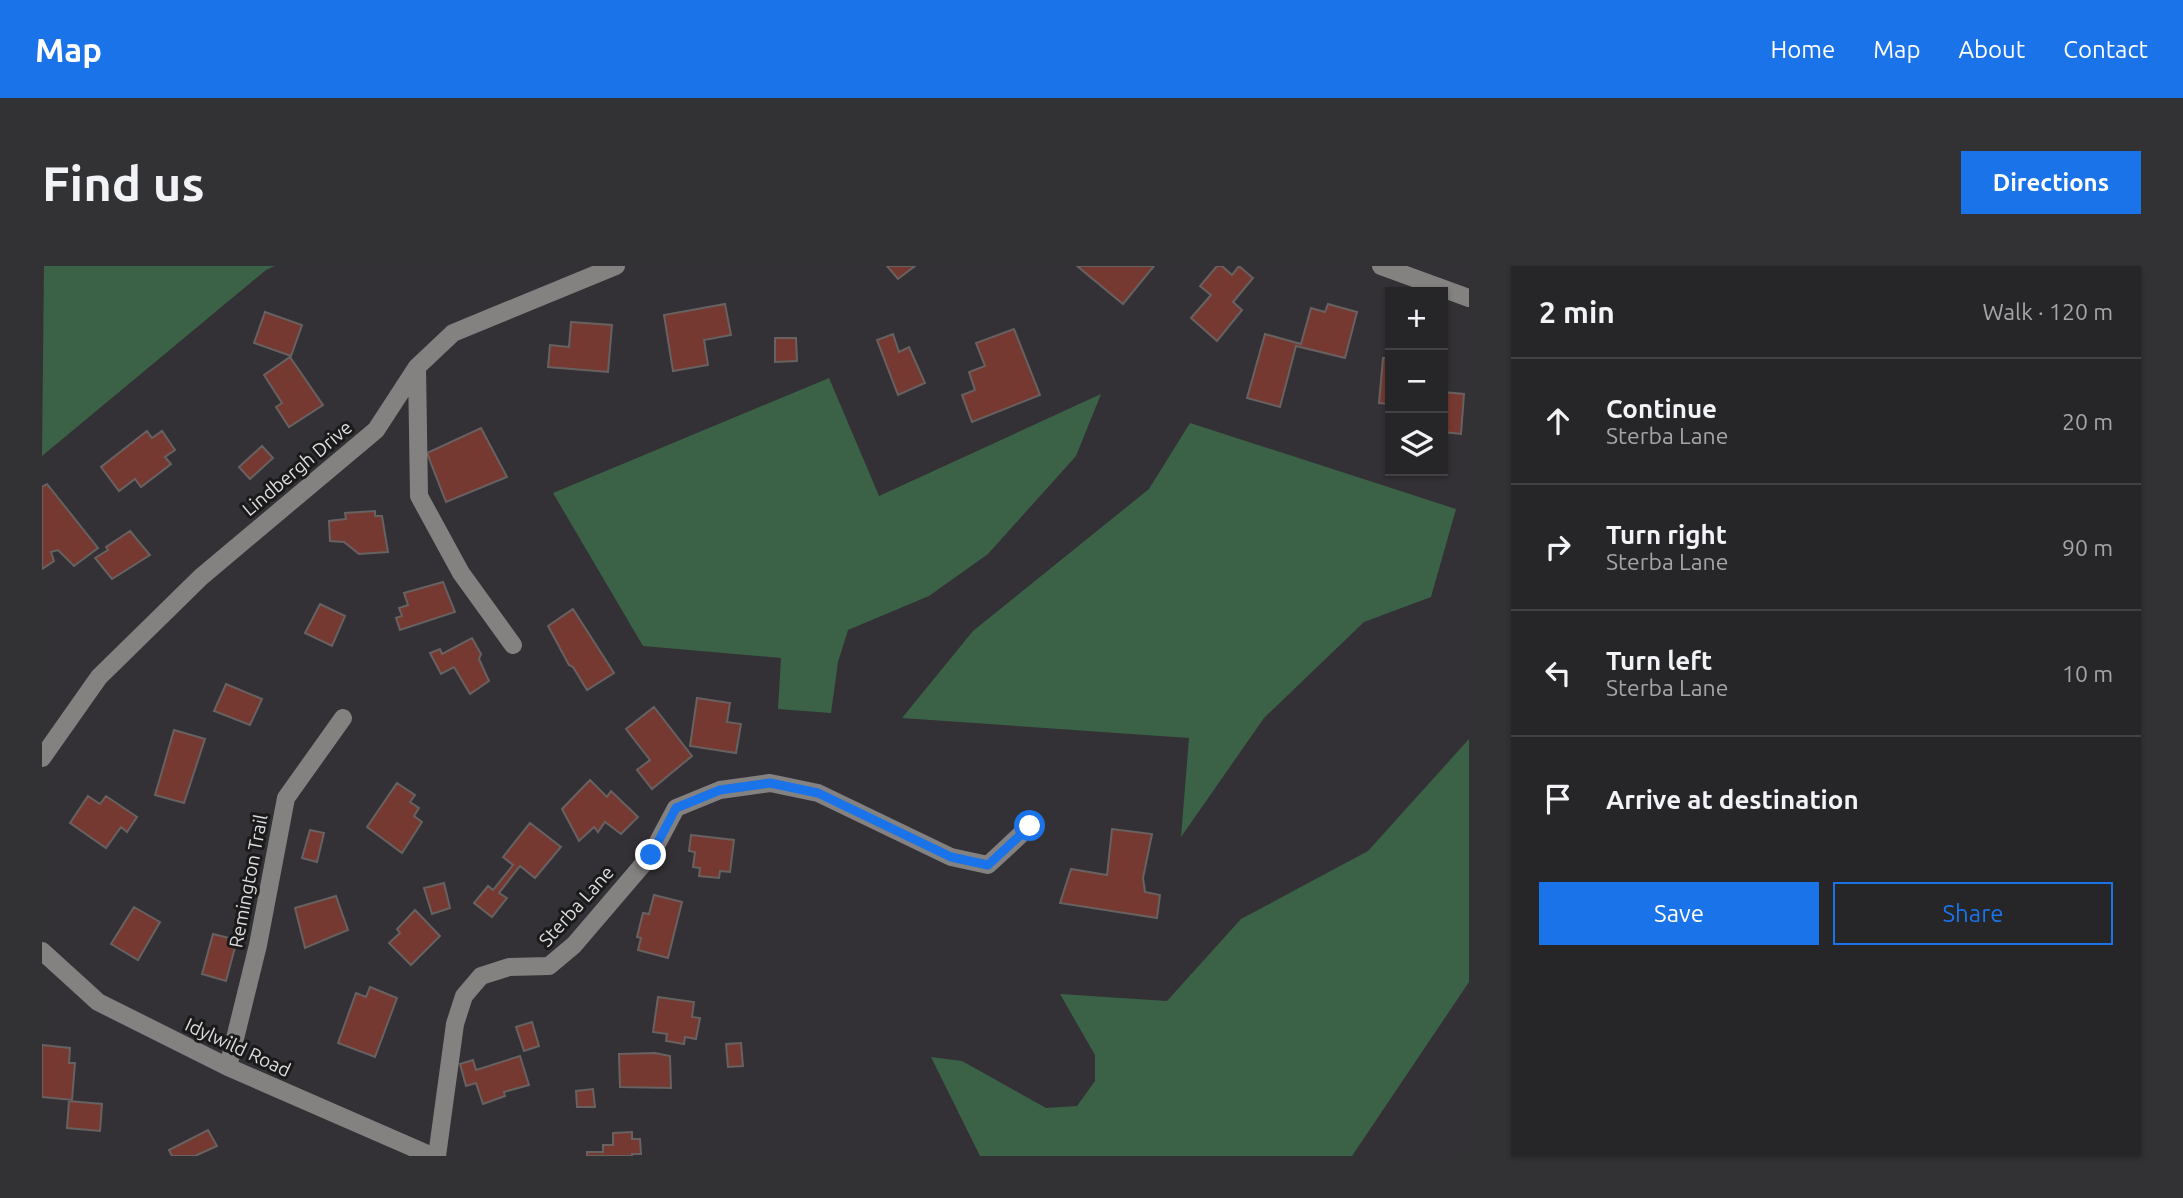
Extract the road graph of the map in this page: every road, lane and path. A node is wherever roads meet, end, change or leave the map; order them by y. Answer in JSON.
{"nodes":[{"id":1,"x":616,"y":266,"type":"edge"},
{"id":2,"x":1381,"y":266,"type":"edge"},
{"id":3,"x":1406,"y":270,"type":"edge"},
{"id":4,"x":1469,"y":298,"type":"edge"},
{"id":5,"x":417,"y":368,"type":"junction"},
{"id":6,"x":513,"y":645,"type":"dead end"},
{"id":7,"x":343,"y":718,"type":"dead end"},
{"id":8,"x":42,"y":758,"type":"edge"},
{"id":9,"x":1030,"y":826,"type":"dead end"},
{"id":10,"x":42,"y":951,"type":"edge"},
{"id":11,"x":228,"y":1068,"type":"junction"},
{"id":12,"x":435,"y":1156,"type":"edge"}],
"edges":[{"from":1,"to":5,"type":"street","name":"Lindbergh Drive"},
{"from":2,"to":3,"type":"street"},
{"from":3,"to":4,"type":"street"},
{"from":5,"to":6,"type":"street"},
{"from":5,"to":8,"type":"street","name":"Lindbergh Drive"},
{"from":7,"to":11,"type":"street","name":"Remington Trail"},
{"from":9,"to":12,"type":"street","name":"Sterba Lane"},
{"from":10,"to":11,"type":"street","name":"Idylwild Road"},
{"from":11,"to":12,"type":"street","name":"Idylwild Road"}]}
